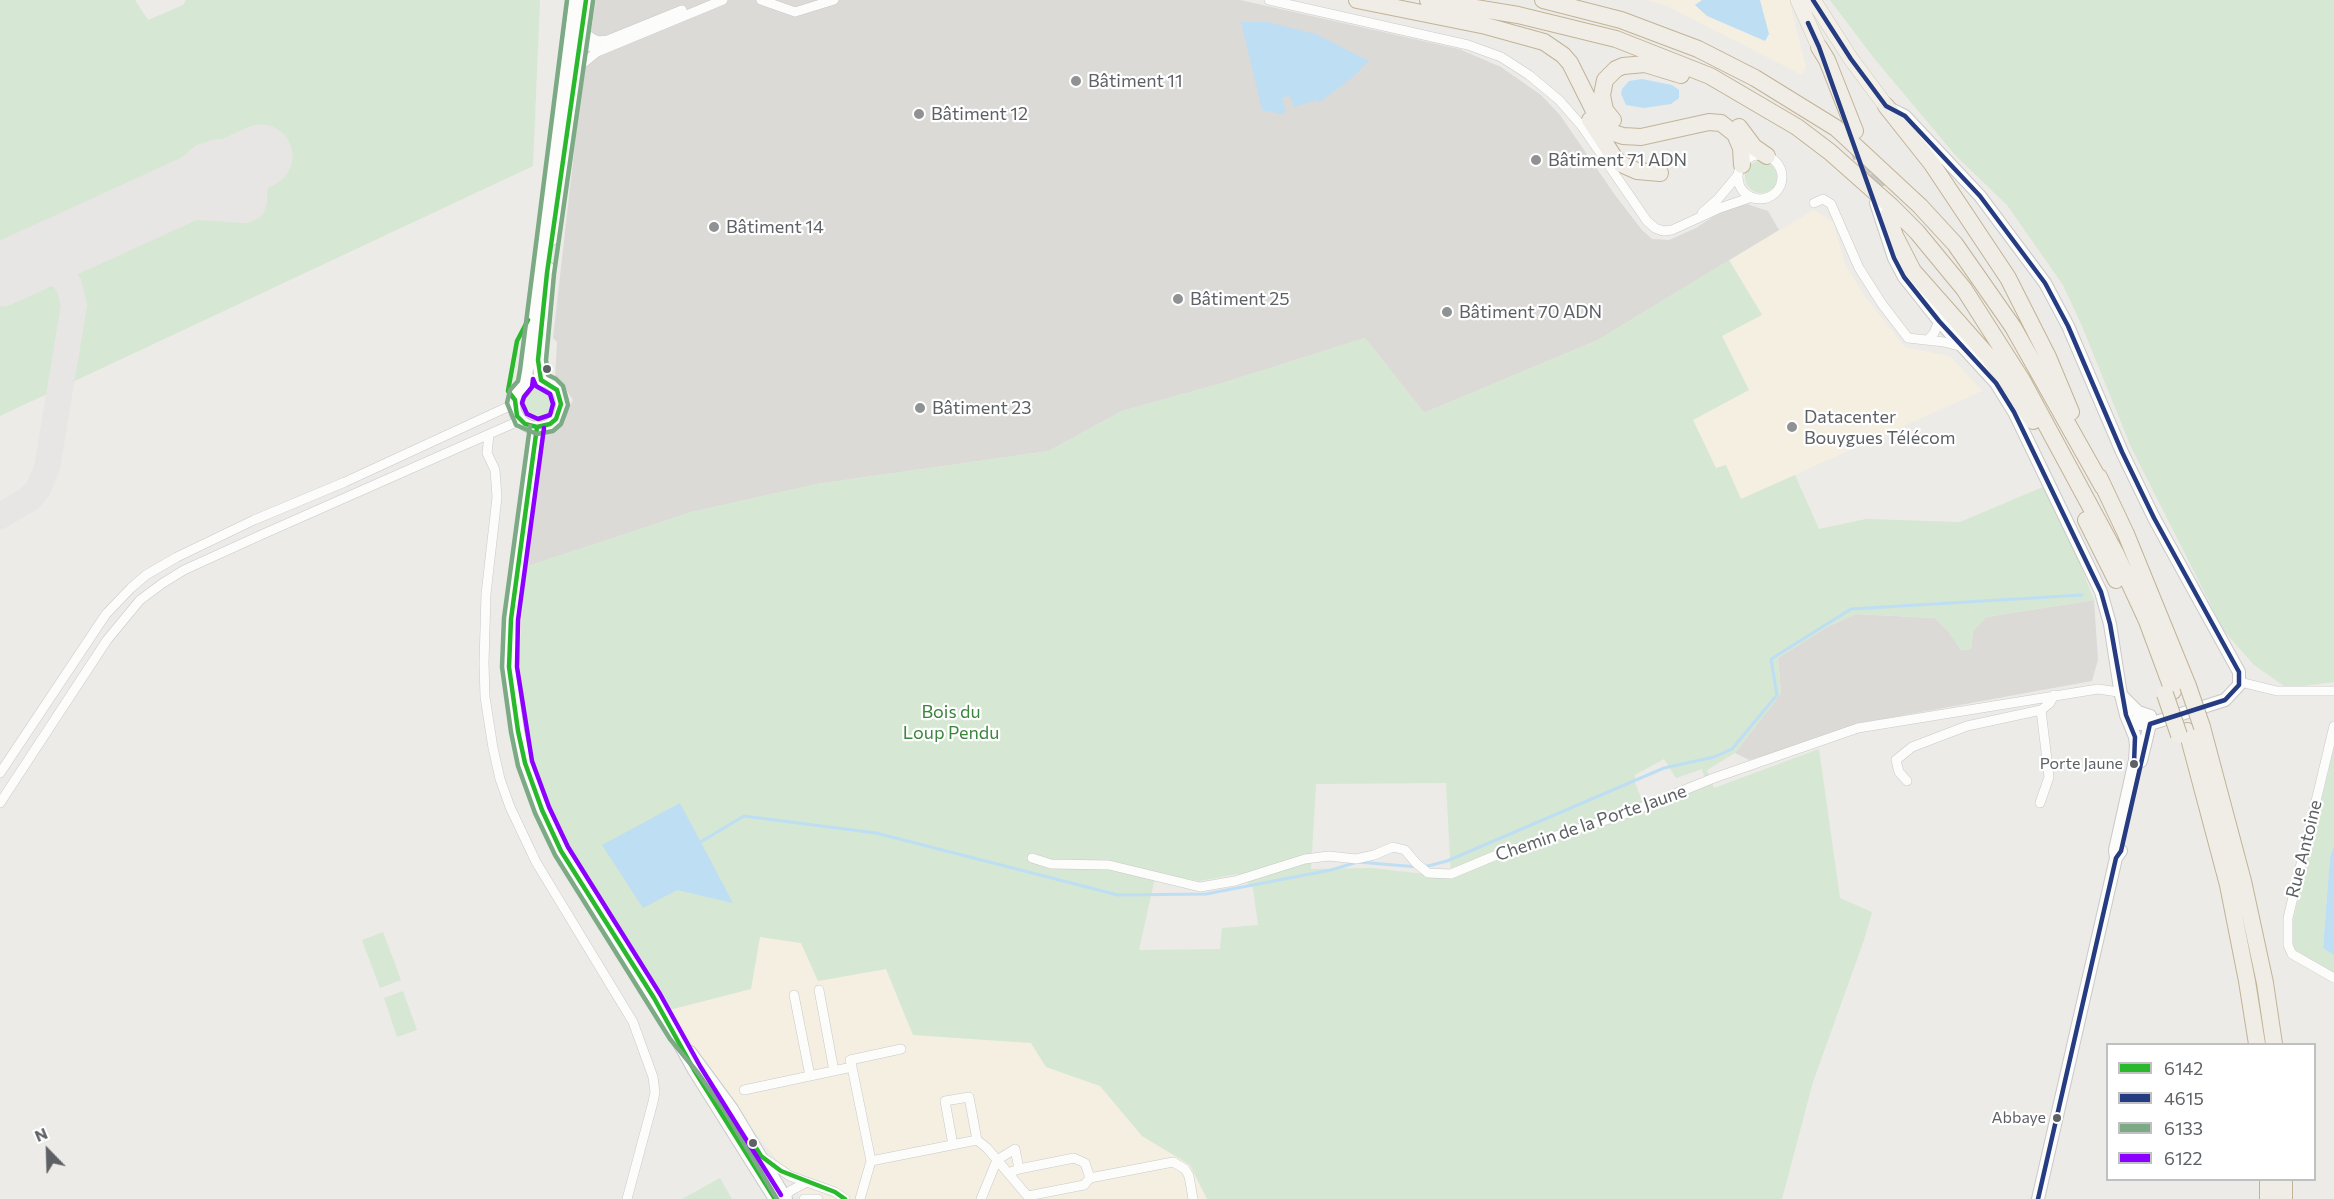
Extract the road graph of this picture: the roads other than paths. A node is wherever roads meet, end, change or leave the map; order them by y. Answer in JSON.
{"nodes":[{"id":1,"x":575,"y":0,"type":"edge"},
{"id":2,"x":586,"y":0,"type":"edge"},
{"id":3,"x":707,"y":0,"type":"edge"},
{"id":4,"x":723,"y":0,"type":"edge"},
{"id":5,"x":761,"y":0,"type":"edge"},
{"id":6,"x":834,"y":0,"type":"edge"},
{"id":7,"x":1269,"y":0,"type":"edge"},
{"id":8,"x":1357,"y":0,"type":"edge"},
{"id":9,"x":1428,"y":0,"type":"edge"},
{"id":10,"x":1543,"y":0,"type":"edge"},
{"id":11,"x":1798,"y":0,"type":"edge"},
{"id":12,"x":1813,"y":0,"type":"edge"},
{"id":13,"x":577,"y":28,"type":"junction"},
{"id":14,"x":1521,"y":35,"type":"junction"},
{"id":15,"x":580,"y":41,"type":"junction"},
{"id":16,"x":1819,"y":47,"type":"joint"},
{"id":17,"x":602,"y":50,"type":"junction"},
{"id":18,"x":576,"y":69,"type":"junction"},
{"id":19,"x":1886,"y":106,"type":"junction"},
{"id":20,"x":1797,"y":127,"type":"junction"},
{"id":21,"x":1850,"y":127,"type":"tunnel mouth"},
{"id":22,"x":1767,"y":156,"type":"junction"},
{"id":23,"x":1740,"y":170,"type":"junction"},
{"id":24,"x":1660,"y":173,"type":"dead end"},
{"id":25,"x":1752,"y":197,"type":"junction"},
{"id":26,"x":1814,"y":203,"type":"dead end"},
{"id":27,"x":1882,"y":209,"type":"joint"},
{"id":28,"x":1698,"y":217,"type":"junction"},
{"id":29,"x":1939,"y":321,"type":"junction"},
{"id":30,"x":1928,"y":340,"type":"junction"},
{"id":31,"x":1963,"y":347,"type":"junction"},
{"id":32,"x":541,"y":380,"type":"junction"},
{"id":33,"x":525,"y":384,"type":"junction"},
{"id":34,"x":514,"y":404,"type":"junction"},
{"id":35,"x":521,"y":420,"type":"junction"},
{"id":36,"x":537,"y":428,"type":"junction"},
{"id":37,"x":489,"y":435,"type":"junction"},
{"id":38,"x":2103,"y":487,"type":"junction"},
{"id":39,"x":2240,"y":682,"type":"junction"},
{"id":40,"x":2175,"y":690,"type":"junction"},
{"id":41,"x":2334,"y":691,"type":"edge"},
{"id":42,"x":2054,"y":695,"type":"junction"},
{"id":43,"x":2121,"y":695,"type":"junction"},
{"id":44,"x":2041,"y":710,"type":"junction"},
{"id":45,"x":2142,"y":718,"type":"junction"},
{"id":46,"x":2334,"y":726,"type":"edge"},
{"id":47,"x":2189,"y":731,"type":"junction"},
{"id":48,"x":0,"y":773,"type":"edge"},
{"id":49,"x":1907,"y":781,"type":"dead end"},
{"id":50,"x":0,"y":803,"type":"edge"},
{"id":51,"x":2040,"y":803,"type":"dead end"},
{"id":52,"x":1032,"y":858,"type":"dead end"},
{"id":53,"x":2116,"y":858,"type":"junction"},
{"id":54,"x":2334,"y":978,"type":"edge"},
{"id":55,"x":819,"y":990,"type":"dead end"},
{"id":56,"x":794,"y":995,"type":"dead end"},
{"id":57,"x":676,"y":1035,"type":"junction"},
{"id":58,"x":2257,"y":1043,"type":"edge"},
{"id":59,"x":2274,"y":1043,"type":"edge"},
{"id":60,"x":901,"y":1049,"type":"dead end"},
{"id":61,"x":852,"y":1067,"type":"junction"},
{"id":62,"x":834,"y":1071,"type":"junction"},
{"id":63,"x":810,"y":1076,"type":"junction"},
{"id":64,"x":744,"y":1090,"type":"dead end"},
{"id":65,"x":977,"y":1140,"type":"junction"},
{"id":66,"x":953,"y":1145,"type":"junction"},
{"id":67,"x":761,"y":1156,"type":"junction"},
{"id":68,"x":997,"y":1160,"type":"junction"},
{"id":69,"x":871,"y":1161,"type":"junction"},
{"id":70,"x":1019,"y":1169,"type":"junction"},
{"id":71,"x":1008,"y":1173,"type":"junction"},
{"id":72,"x":1090,"y":1178,"type":"junction"},
{"id":73,"x":2268,"y":1181,"type":"edge"},
{"id":74,"x":2284,"y":1181,"type":"edge"},
{"id":75,"x":807,"y":1182,"type":"junction"},
{"id":76,"x":782,"y":1198,"type":"edge"},
{"id":77,"x":1029,"y":1198,"type":"edge"},
{"id":78,"x":627,"y":1199,"type":"edge"},
{"id":79,"x":804,"y":1199,"type":"edge"},
{"id":80,"x":818,"y":1199,"type":"edge"},
{"id":81,"x":845,"y":1199,"type":"edge"},
{"id":82,"x":860,"y":1199,"type":"edge"},
{"id":83,"x":981,"y":1199,"type":"edge"},
{"id":84,"x":1193,"y":1199,"type":"edge"},
{"id":85,"x":2038,"y":1199,"type":"edge"},
{"id":86,"x":2268,"y":1199,"type":"edge"},
{"id":87,"x":2284,"y":1199,"type":"edge"}],
"edges":[{"from":1,"to":13,"type":"street"},
{"from":2,"to":13,"type":"street"},
{"from":3,"to":13,"type":"street"},
{"from":4,"to":17,"type":"street"},
{"from":5,"to":6,"type":"street"},
{"from":7,"to":28,"type":"street"},
{"from":8,"to":14,"type":"highway"},
{"from":9,"to":20,"type":"highway"},
{"from":10,"to":38,"type":"highway"},
{"from":11,"to":16,"type":"main road"},
{"from":12,"to":19,"type":"main road"},
{"from":13,"to":15,"type":"street"},
{"from":13,"to":33,"type":"street"},
{"from":14,"to":23,"type":"highway"},
{"from":14,"to":24,"type":"highway"},
{"from":15,"to":17,"type":"street"},
{"from":15,"to":18,"type":"street"},
{"from":16,"to":21,"type":"highway"},
{"from":17,"to":18,"type":"street"},
{"from":18,"to":32,"type":"street"},
{"from":19,"to":38,"type":"highway"},
{"from":19,"to":39,"type":"street"},
{"from":20,"to":22,"type":"highway"},
{"from":20,"to":40,"type":"highway"},
{"from":22,"to":23,"type":"street"},
{"from":22,"to":25,"type":"street"},
{"from":23,"to":25,"type":"street"},
{"from":23,"to":28,"type":"street"},
{"from":25,"to":28,"type":"street"},
{"from":26,"to":30,"type":"street"},
{"from":27,"to":29,"type":"street"},
{"from":27,"to":40,"type":"highway"},
{"from":29,"to":30,"type":"street"},
{"from":29,"to":31,"type":"street"},
{"from":30,"to":31,"type":"street"},
{"from":31,"to":43,"type":"street"},
{"from":32,"to":33,"type":"street"},
{"from":32,"to":36,"type":"street"},
{"from":33,"to":34,"type":"street"},
{"from":34,"to":35,"type":"street"},
{"from":34,"to":48,"type":"street"},
{"from":35,"to":36,"type":"street"},
{"from":35,"to":37,"type":"street"},
{"from":36,"to":57,"type":"street"},
{"from":37,"to":50,"type":"street"},
{"from":37,"to":78,"type":"street"},
{"from":38,"to":40,"type":"highway"},
{"from":39,"to":41,"type":"street"},
{"from":39,"to":45,"type":"street"},
{"from":40,"to":47,"type":"highway"},
{"from":42,"to":43,"type":"street","name":"Chemin de la Porte Jaune"},
{"from":42,"to":44,"type":"street"},
{"from":42,"to":52,"type":"street","name":"Chemin de la Porte Jaune"},
{"from":43,"to":45,"type":"street"},
{"from":44,"to":49,"type":"street"},
{"from":44,"to":51,"type":"street"},
{"from":45,"to":53,"type":"street"},
{"from":45,"to":53,"type":"street"},
{"from":46,"to":54,"type":"street","name":"Rue Antoine"},
{"from":47,"to":58,"type":"highway"},
{"from":47,"to":59,"type":"highway"},
{"from":53,"to":85,"type":"street"},
{"from":55,"to":62,"type":"street"},
{"from":56,"to":63,"type":"street"},
{"from":57,"to":67,"type":"street"},
{"from":57,"to":76,"type":"street"},
{"from":60,"to":61,"type":"street"},
{"from":61,"to":62,"type":"street"},
{"from":61,"to":69,"type":"street"},
{"from":62,"to":63,"type":"street"},
{"from":63,"to":64,"type":"street"},
{"from":65,"to":66,"type":"street"},
{"from":65,"to":66,"type":"street"},
{"from":65,"to":68,"type":"street"},
{"from":66,"to":69,"type":"street"},
{"from":67,"to":75,"type":"street"},
{"from":67,"to":76,"type":"street"},
{"from":68,"to":70,"type":"street"},
{"from":68,"to":71,"type":"street"},
{"from":68,"to":83,"type":"street"},
{"from":69,"to":82,"type":"street"},
{"from":70,"to":71,"type":"street"},
{"from":70,"to":72,"type":"street"},
{"from":71,"to":77,"type":"street"},
{"from":72,"to":77,"type":"street"},
{"from":72,"to":84,"type":"street"},
{"from":73,"to":86,"type":"highway"},
{"from":74,"to":87,"type":"highway"},
{"from":75,"to":76,"type":"street"},
{"from":75,"to":81,"type":"street"},
{"from":79,"to":80,"type":"street"}]}
